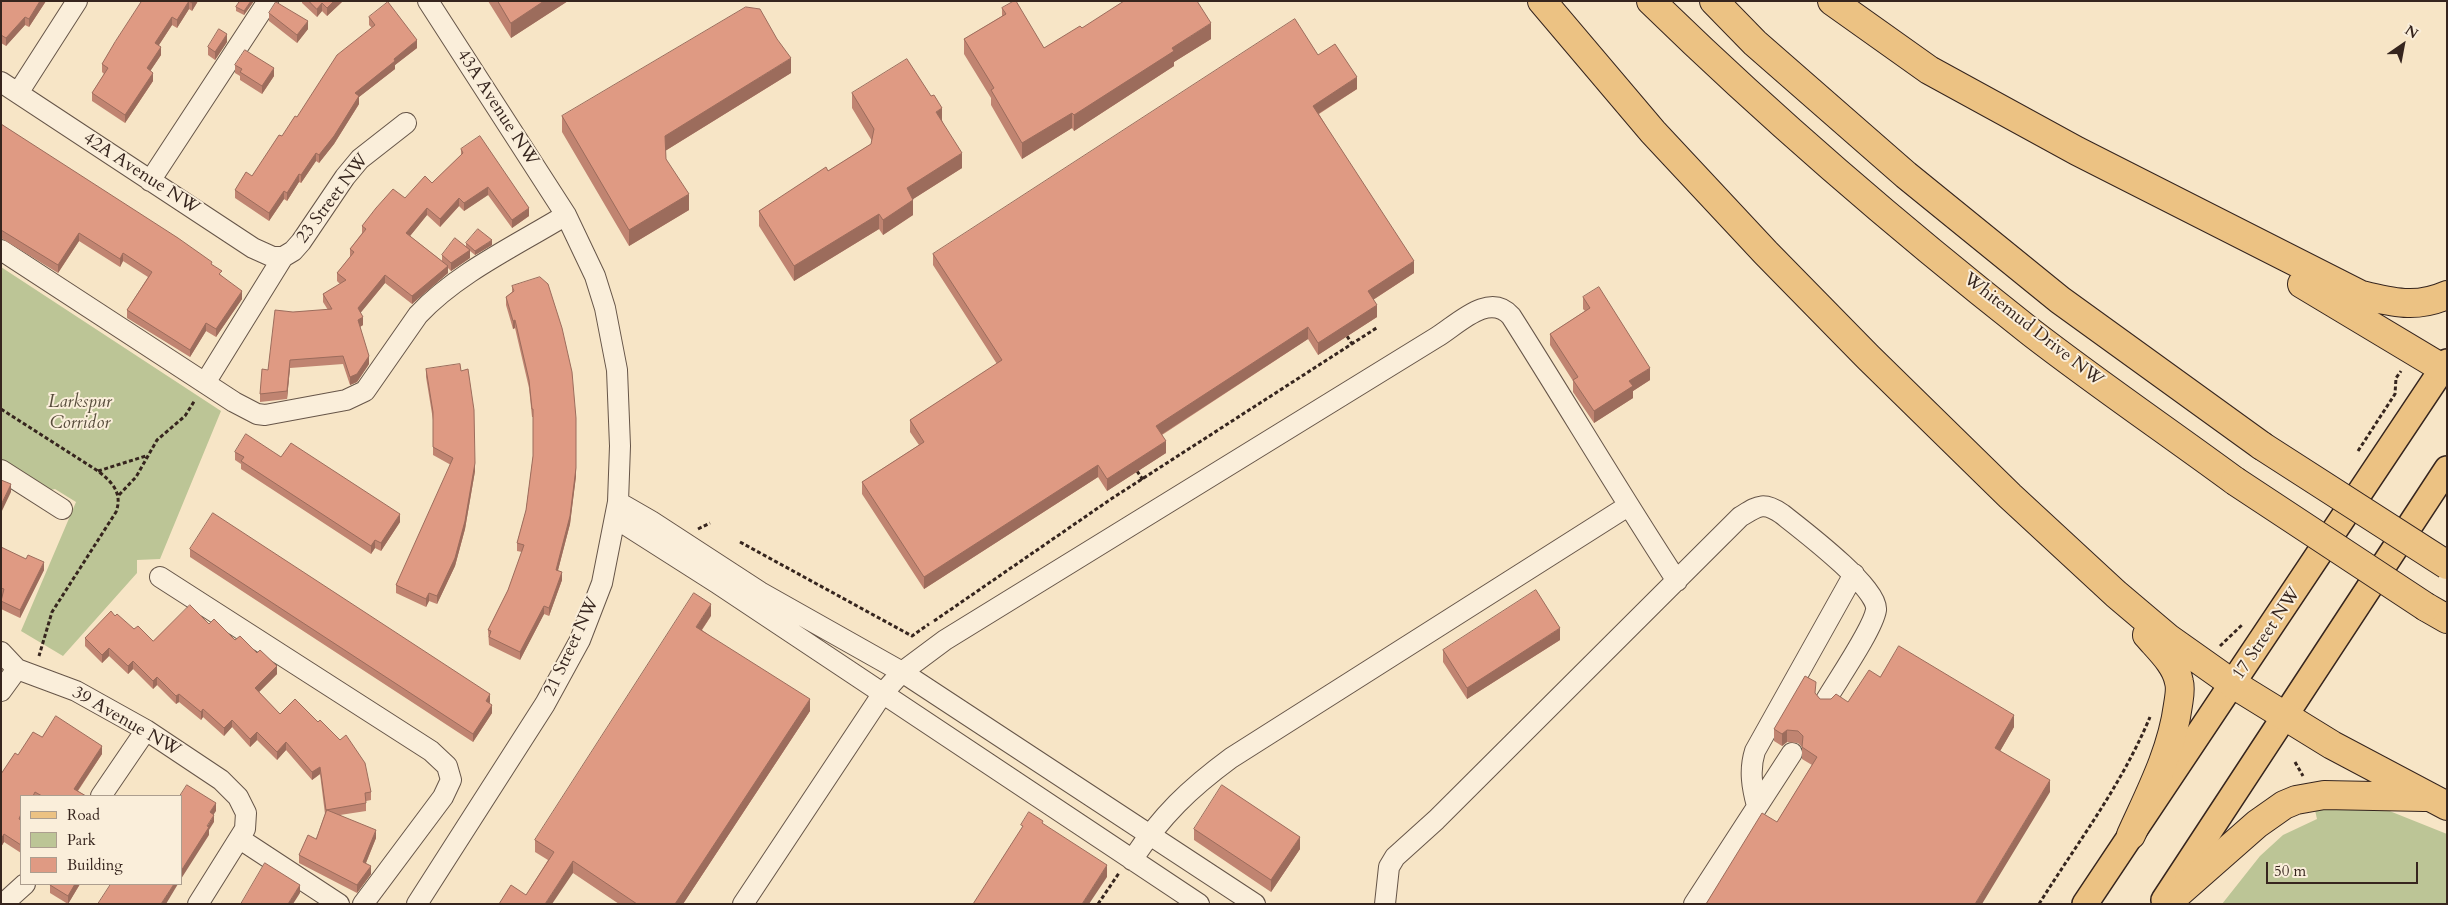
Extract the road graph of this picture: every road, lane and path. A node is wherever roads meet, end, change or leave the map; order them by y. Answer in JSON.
{"nodes":[{"id":1,"x":77,"y":1,"type":"edge"},
{"id":2,"x":268,"y":1,"type":"edge"},
{"id":3,"x":428,"y":1,"type":"edge"},
{"id":4,"x":1542,"y":1,"type":"edge"},
{"id":5,"x":1651,"y":1,"type":"edge"},
{"id":6,"x":1714,"y":1,"type":"edge"},
{"id":7,"x":1832,"y":1,"type":"edge"},
{"id":8,"x":9,"y":88,"type":"edge"},
{"id":9,"x":406,"y":123,"type":"dead end"},
{"id":10,"x":2077,"y":151,"type":"junction"},
{"id":11,"x":150,"y":180,"type":"junction"},
{"id":12,"x":566,"y":215,"type":"junction"},
{"id":13,"x":1,"y":250,"type":"edge"},
{"id":14,"x":283,"y":257,"type":"junction"},
{"id":15,"x":2447,"y":295,"type":"edge"},
{"id":16,"x":1378,"y":327,"type":"dead end"},
{"id":17,"x":1346,"y":336,"type":"edge"},
{"id":18,"x":1352,"y":344,"type":"junction"},
{"id":19,"x":2446,"y":367,"type":"edge"},
{"id":20,"x":2401,"y":371,"type":"dead end"},
{"id":21,"x":205,"y":383,"type":"junction"},
{"id":22,"x":1,"y":409,"type":"edge"},
{"id":23,"x":146,"y":456,"type":"junction"},
{"id":24,"x":2355,"y":456,"type":"dead end"},
{"id":25,"x":1,"y":470,"type":"edge"},
{"id":26,"x":2447,"y":470,"type":"edge"},
{"id":27,"x":98,"y":471,"type":"junction"},
{"id":28,"x":1137,"y":471,"type":"edge"},
{"id":29,"x":1143,"y":480,"type":"junction"},
{"id":30,"x":118,"y":496,"type":"junction"},
{"id":31,"x":1628,"y":506,"type":"junction"},
{"id":32,"x":62,"y":509,"type":"dead end"},
{"id":33,"x":617,"y":510,"type":"junction"},
{"id":34,"x":740,"y":542,"type":"dead end"},
{"id":35,"x":2447,"y":565,"type":"edge"},
{"id":36,"x":1854,"y":574,"type":"junction"},
{"id":37,"x":160,"y":577,"type":"dead end"},
{"id":38,"x":1677,"y":580,"type":"junction"},
{"id":39,"x":2116,"y":594,"type":"junction"},
{"id":40,"x":2436,"y":613,"type":"edge"},
{"id":41,"x":1,"y":652,"type":"edge"},
{"id":42,"x":26,"y":671,"type":"junction"},
{"id":43,"x":902,"y":672,"type":"junction"},
{"id":44,"x":2234,"y":684,"type":"junction"},
{"id":45,"x":1,"y":692,"type":"edge"},
{"id":46,"x":883,"y":693,"type":"junction"},
{"id":47,"x":1826,"y":700,"type":"edge"},
{"id":48,"x":2151,"y":715,"type":"dead end"},
{"id":49,"x":2285,"y":715,"type":"junction"},
{"id":50,"x":146,"y":730,"type":"junction"},
{"id":51,"x":1792,"y":753,"type":"dead end"},
{"id":52,"x":102,"y":795,"type":"edge"},
{"id":53,"x":2437,"y":802,"type":"edge"},
{"id":54,"x":1757,"y":806,"type":"junction"},
{"id":55,"x":1149,"y":834,"type":"junction"},
{"id":56,"x":2131,"y":835,"type":"junction"},
{"id":57,"x":240,"y":840,"type":"junction"},
{"id":58,"x":1127,"y":864,"type":"junction"},
{"id":59,"x":24,"y":885,"type":"edge"},
{"id":60,"x":3,"y":904,"type":"edge"},
{"id":61,"x":198,"y":904,"type":"edge"},
{"id":62,"x":339,"y":904,"type":"edge"},
{"id":63,"x":363,"y":904,"type":"edge"},
{"id":64,"x":417,"y":904,"type":"edge"},
{"id":65,"x":742,"y":904,"type":"edge"},
{"id":66,"x":1098,"y":904,"type":"edge"},
{"id":67,"x":1199,"y":904,"type":"edge"},
{"id":68,"x":1255,"y":904,"type":"edge"},
{"id":69,"x":1385,"y":904,"type":"edge"},
{"id":70,"x":1694,"y":904,"type":"edge"},
{"id":71,"x":2039,"y":904,"type":"edge"},
{"id":72,"x":2085,"y":904,"type":"edge"},
{"id":73,"x":2161,"y":904,"type":"edge"},
{"id":74,"x":2166,"y":904,"type":"edge"}],
"edges":[{"from":1,"to":8,"type":"street"},
{"from":2,"to":11,"type":"street"},
{"from":3,"to":12,"type":"street","name":"43A Avenue NW"},
{"from":4,"to":39,"type":"highway"},
{"from":5,"to":40,"type":"highway","name":"Whitemud Drive NW","bridge":true},
{"from":6,"to":35,"type":"highway","bridge":true},
{"from":7,"to":10,"type":"highway"},
{"from":8,"to":11,"type":"street","name":"42A Avenue NW"},
{"from":9,"to":14,"type":"street","name":"23 Street NW"},
{"from":10,"to":15,"type":"highway"},
{"from":10,"to":19,"type":"highway"},
{"from":11,"to":14,"type":"street","name":"42A Avenue NW"},
{"from":12,"to":21,"type":"street"},
{"from":12,"to":33,"type":"street","name":"21 Street NW"},
{"from":13,"to":21,"type":"street"},
{"from":14,"to":21,"type":"street","name":"23 Street NW"},
{"from":16,"to":18,"type":"path"},
{"from":17,"to":18,"type":"path"},
{"from":18,"to":29,"type":"path"},
{"from":19,"to":44,"type":"main road","name":"17 Street NW"},
{"from":20,"to":24,"type":"path"},
{"from":21,"to":23,"type":"path"},
{"from":22,"to":27,"type":"path"},
{"from":23,"to":27,"type":"path"},
{"from":23,"to":30,"type":"path"},
{"from":25,"to":32,"type":"street"},
{"from":26,"to":49,"type":"main road"},
{"from":27,"to":30,"type":"path"},
{"from":28,"to":29,"type":"path"},
{"from":29,"to":34,"type":"path"},
{"from":30,"to":42,"type":"path"},
{"from":31,"to":38,"type":"street"},
{"from":31,"to":43,"type":"street"},
{"from":31,"to":55,"type":"street"},
{"from":33,"to":43,"type":"street"},
{"from":33,"to":46,"type":"street"},
{"from":33,"to":64,"type":"street","name":"21 Street NW"},
{"from":36,"to":38,"type":"street"},
{"from":36,"to":47,"type":"street"},
{"from":36,"to":54,"type":"street"},
{"from":37,"to":63,"type":"street"},
{"from":38,"to":69,"type":"street"},
{"from":39,"to":44,"type":"highway"},
{"from":39,"to":56,"type":"highway"},
{"from":41,"to":42,"type":"street","name":"39 Avenue NW"},
{"from":42,"to":45,"type":"street"},
{"from":42,"to":50,"type":"street","name":"39 Avenue NW"},
{"from":43,"to":46,"type":"street"},
{"from":43,"to":55,"type":"street"},
{"from":44,"to":49,"type":"highway"},
{"from":44,"to":56,"type":"main road","name":"17 Street NW"},
{"from":46,"to":58,"type":"street"},
{"from":46,"to":65,"type":"street"},
{"from":48,"to":71,"type":"path"},
{"from":49,"to":53,"type":"highway"},
{"from":49,"to":73,"type":"main road"},
{"from":50,"to":52,"type":"street"},
{"from":50,"to":57,"type":"street","name":"39 Avenue NW"},
{"from":51,"to":54,"type":"street"},
{"from":53,"to":74,"type":"highway"},
{"from":54,"to":70,"type":"street"},
{"from":55,"to":58,"type":"street"},
{"from":55,"to":68,"type":"street"},
{"from":56,"to":72,"type":"main road","name":"17 Street NW"},
{"from":57,"to":61,"type":"street"},
{"from":57,"to":62,"type":"street"},
{"from":58,"to":66,"type":"path"},
{"from":58,"to":67,"type":"street"},
{"from":59,"to":60,"type":"street"}]}
